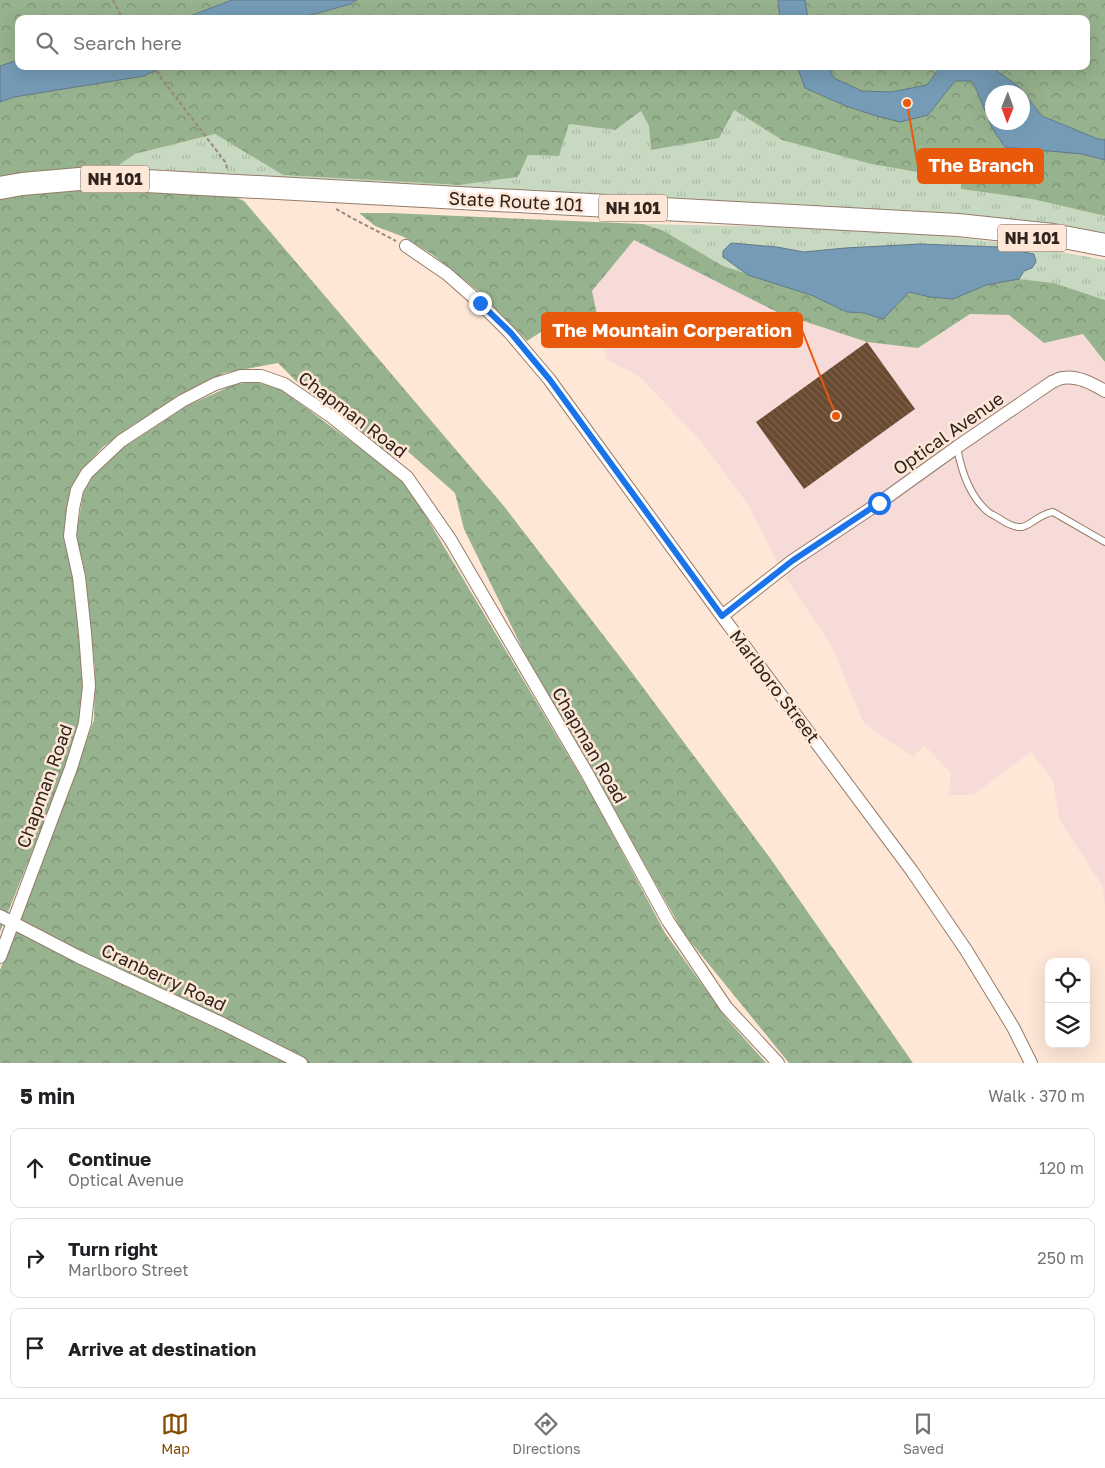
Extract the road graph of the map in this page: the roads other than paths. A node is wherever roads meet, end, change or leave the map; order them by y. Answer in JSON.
{"nodes":[{"id":1,"x":0,"y":188,"type":"edge"},
{"id":2,"x":958,"y":225,"type":"junction"},
{"id":3,"x":1105,"y":245,"type":"edge"},
{"id":4,"x":406,"y":246,"type":"road end"},
{"id":5,"x":1105,"y":252,"type":"edge"},
{"id":6,"x":1105,"y":391,"type":"edge"},
{"id":7,"x":957,"y":447,"type":"junction"},
{"id":8,"x":1105,"y":542,"type":"edge"},
{"id":9,"x":722,"y":616,"type":"junction"},
{"id":10,"x":0,"y":916,"type":"edge"},
{"id":11,"x":13,"y":922,"type":"junction"},
{"id":12,"x":0,"y":957,"type":"edge"},
{"id":13,"x":302,"y":1063,"type":"edge"},
{"id":14,"x":778,"y":1063,"type":"edge"},
{"id":15,"x":1031,"y":1063,"type":"edge"}],
"edges":[{"from":1,"to":2,"type":"highway","name":"State Route 101","number":"NH 101"},
{"from":2,"to":3,"type":"highway","name":"State Route 101","number":"NH 101"},
{"from":2,"to":5,"type":"highway","name":"State Route 101","number":"NH 101"},
{"from":4,"to":9,"type":"street","name":"Marlboro Street"},
{"from":6,"to":7,"type":"street","name":"Optical Avenue"},
{"from":7,"to":8,"type":"lane"},
{"from":7,"to":9,"type":"street","name":"Optical Avenue"},
{"from":9,"to":15,"type":"street","name":"Marlboro Street"},
{"from":10,"to":11,"type":"street","name":"Cranberry Road"},
{"from":11,"to":12,"type":"street","name":"Chapman Road"},
{"from":11,"to":13,"type":"street","name":"Cranberry Road"},
{"from":11,"to":14,"type":"street","name":"Chapman Road"}]}
